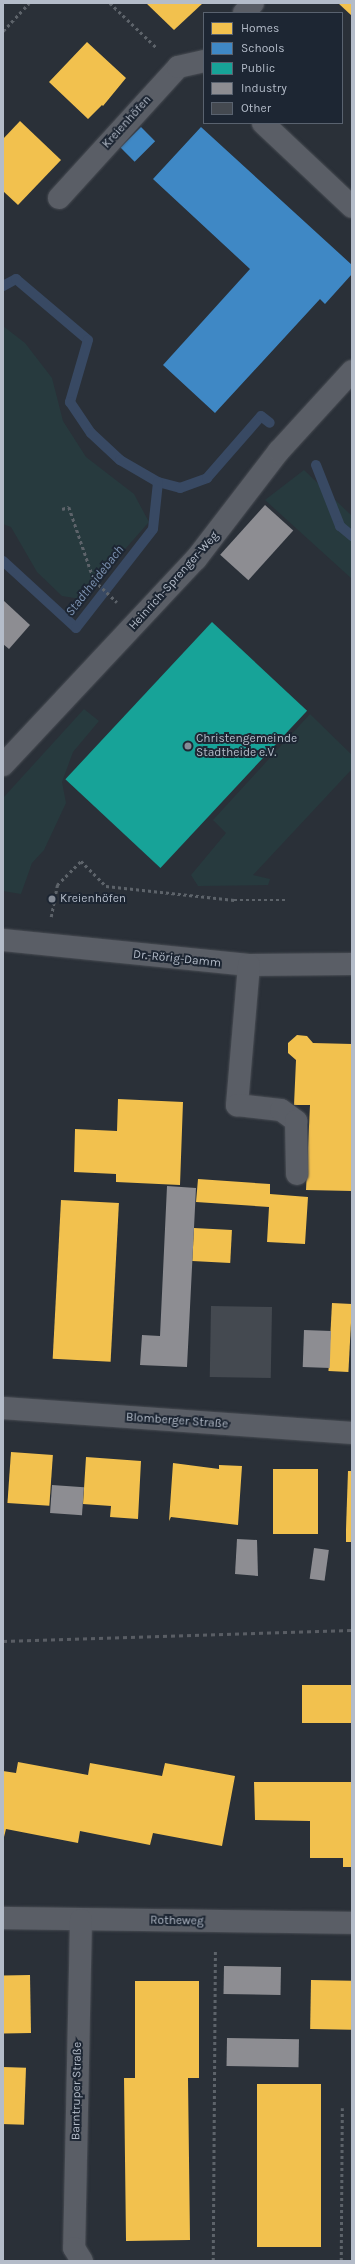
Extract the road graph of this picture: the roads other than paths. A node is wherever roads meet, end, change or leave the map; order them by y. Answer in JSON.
{"nodes":[{"id":1,"x":253,"y":3,"type":"edge"},
{"id":2,"x":245,"y":12,"type":"edge"},
{"id":3,"x":203,"y":61,"type":"edge"},
{"id":4,"x":264,"y":124,"type":"edge"},
{"id":5,"x":59,"y":198,"type":"dead end"},
{"id":6,"x":352,"y":206,"type":"edge"},
{"id":7,"x":352,"y":370,"type":"edge"},
{"id":8,"x":3,"y":765,"type":"edge"},
{"id":9,"x":3,"y":940,"type":"edge"},
{"id":10,"x":352,"y":964,"type":"edge"},
{"id":11,"x":249,"y":966,"type":"junction"},
{"id":12,"x":297,"y":1174,"type":"dead end"},
{"id":13,"x":3,"y":1408,"type":"edge"},
{"id":14,"x":352,"y":1433,"type":"edge"},
{"id":15,"x":3,"y":1918,"type":"edge"},
{"id":16,"x":81,"y":1920,"type":"junction"},
{"id":17,"x":352,"y":1923,"type":"edge"},
{"id":18,"x":82,"y":2261,"type":"edge"}],
"edges":[{"from":1,"to":2,"type":"street"},
{"from":3,"to":5,"type":"street","name":"Kreienhöfen"},
{"from":4,"to":6,"type":"street"},
{"from":7,"to":8,"type":"street","name":"Heinrich-Sprenger-Weg"},
{"from":9,"to":11,"type":"street","name":"Dr.-Rörig-Damm"},
{"from":10,"to":11,"type":"street","name":"Dr.-Rörig-Damm"},
{"from":11,"to":12,"type":"street"},
{"from":13,"to":14,"type":"street","name":"Blomberger Straße"},
{"from":15,"to":16,"type":"street","name":"Rotheweg"},
{"from":16,"to":17,"type":"street","name":"Rotheweg"},
{"from":16,"to":18,"type":"street","name":"Barntruper Straße"}]}
